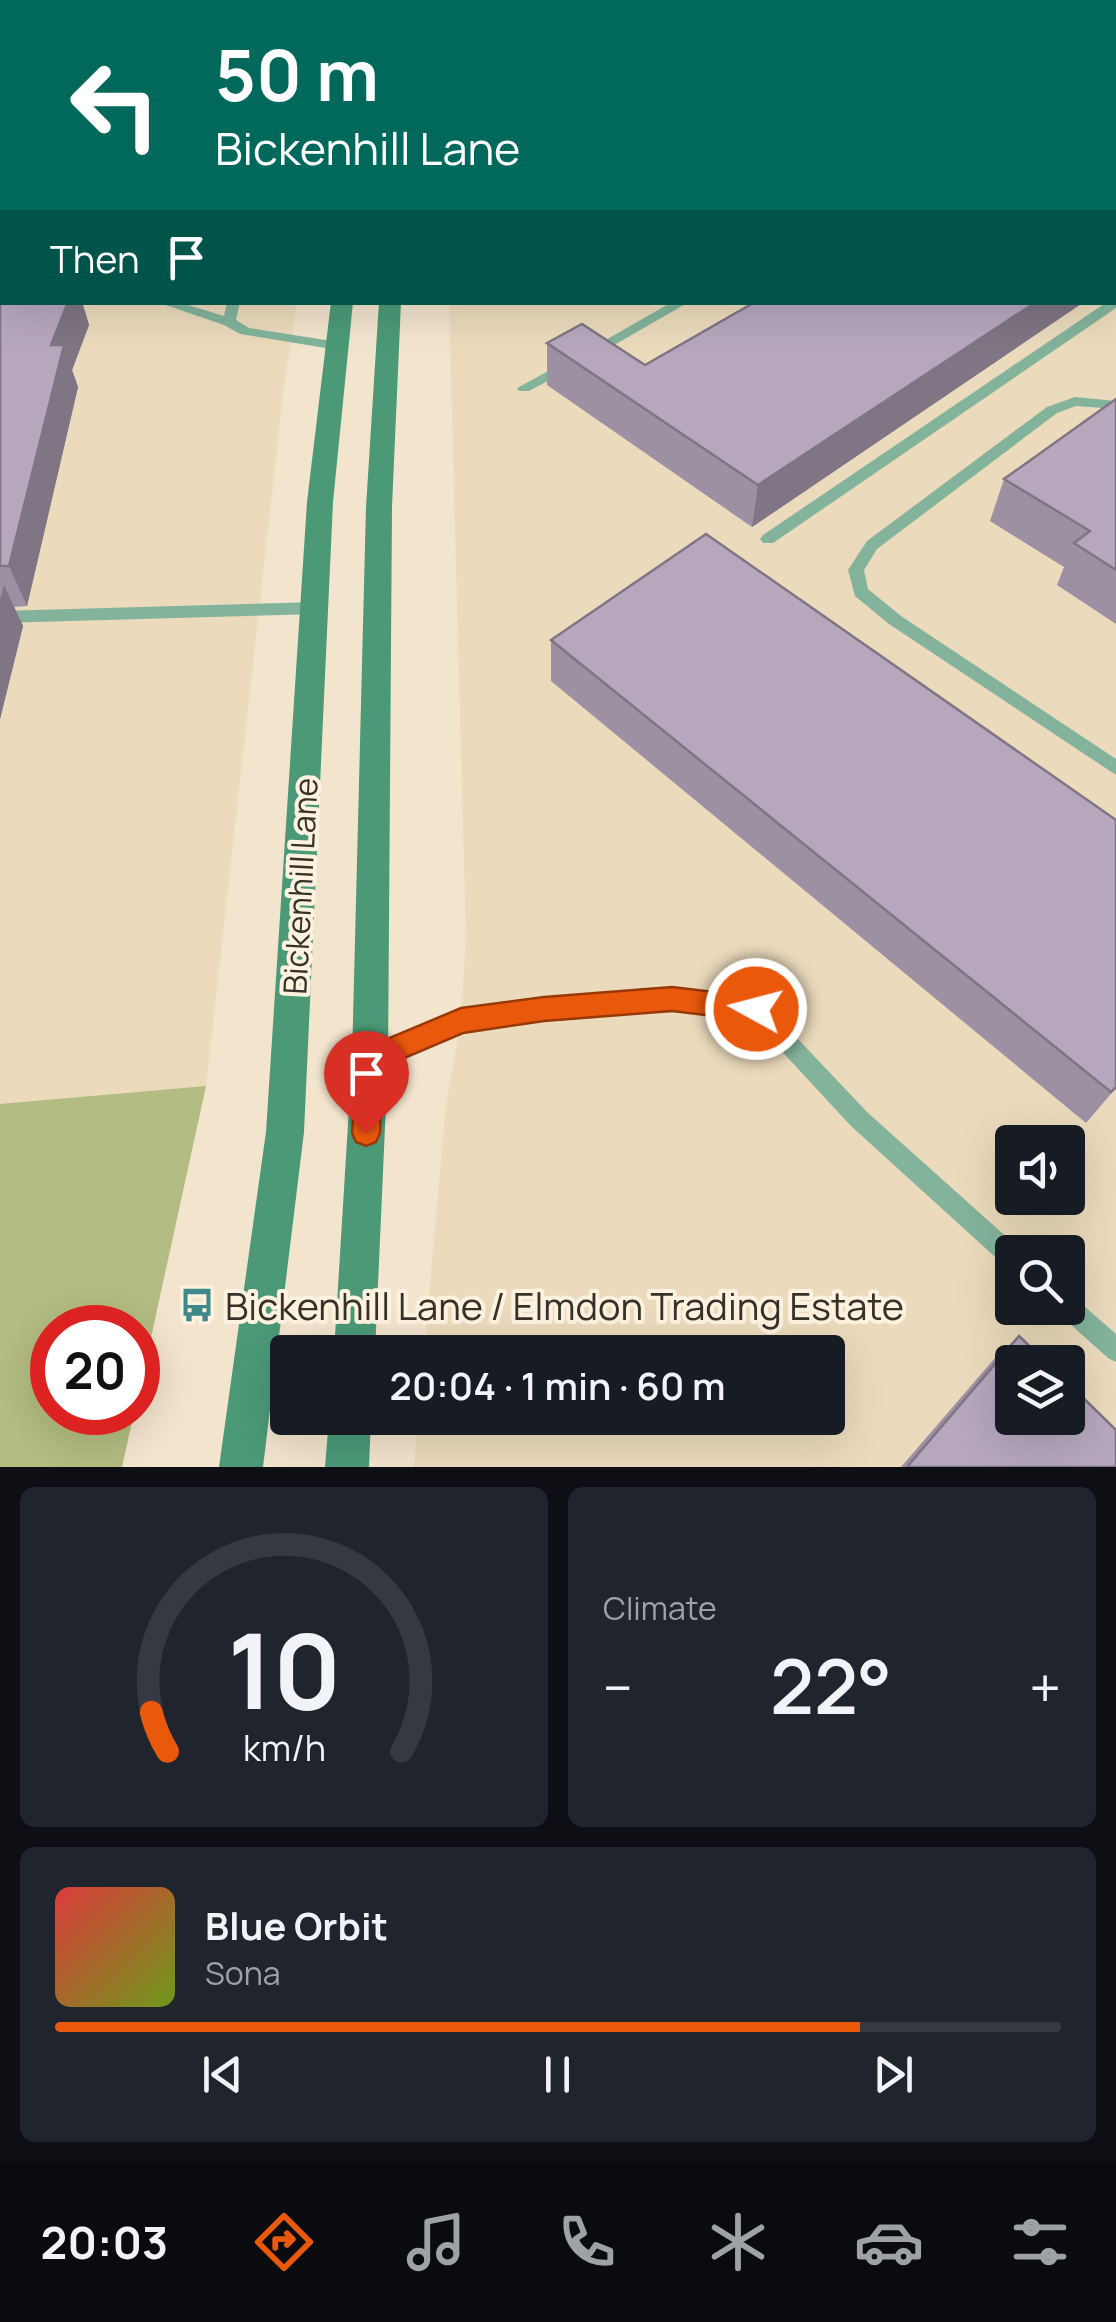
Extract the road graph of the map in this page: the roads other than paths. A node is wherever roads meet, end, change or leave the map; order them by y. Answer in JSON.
{"nodes":[{"id":1,"x":173,"y":305,"type":"edge"},
{"id":2,"x":233,"y":305,"type":"edge"},
{"id":3,"x":342,"y":305,"type":"edge"},
{"id":4,"x":390,"y":305,"type":"edge"},
{"id":5,"x":677,"y":305,"type":"edge"},
{"id":6,"x":1112,"y":305,"type":"edge"},
{"id":7,"x":229,"y":322,"type":"junction"},
{"id":8,"x":338,"y":346,"type":"junction"},
{"id":9,"x":524,"y":388,"type":"dead end"},
{"id":10,"x":1116,"y":406,"type":"edge"},
{"id":11,"x":768,"y":539,"type":"dead end"},
{"id":12,"x":316,"y":608,"type":"junction"},
{"id":13,"x":0,"y":618,"type":"edge"},
{"id":14,"x":1116,"y":768,"type":"edge"},
{"id":15,"x":370,"y":1060,"type":"junction"},
{"id":16,"x":995,"y":1242,"type":"edge"},
{"id":17,"x":1085,"y":1322,"type":"edge"},
{"id":18,"x":355,"y":1335,"type":"edge"},
{"id":19,"x":1116,"y":1350,"type":"edge"},
{"id":20,"x":349,"y":1435,"type":"edge"},
{"id":21,"x":240,"y":1467,"type":"edge"},
{"id":22,"x":347,"y":1467,"type":"edge"}],
"edges":[{"from":1,"to":7,"type":"lane"},
{"from":2,"to":7,"type":"lane"},
{"from":3,"to":8,"type":"main road","name":"Bickenhill Lane"},
{"from":4,"to":15,"type":"main road"},
{"from":5,"to":9,"type":"lane"},
{"from":6,"to":11,"type":"lane"},
{"from":7,"to":8,"type":"lane"},
{"from":8,"to":12,"type":"main road","name":"Bickenhill Lane"},
{"from":10,"to":14,"type":"lane"},
{"from":12,"to":13,"type":"lane"},
{"from":12,"to":21,"type":"main road","name":"Bickenhill Lane"},
{"from":15,"to":16,"type":"lane"},
{"from":15,"to":18,"type":"main road"},
{"from":17,"to":19,"type":"lane"},
{"from":20,"to":22,"type":"main road"}]}
